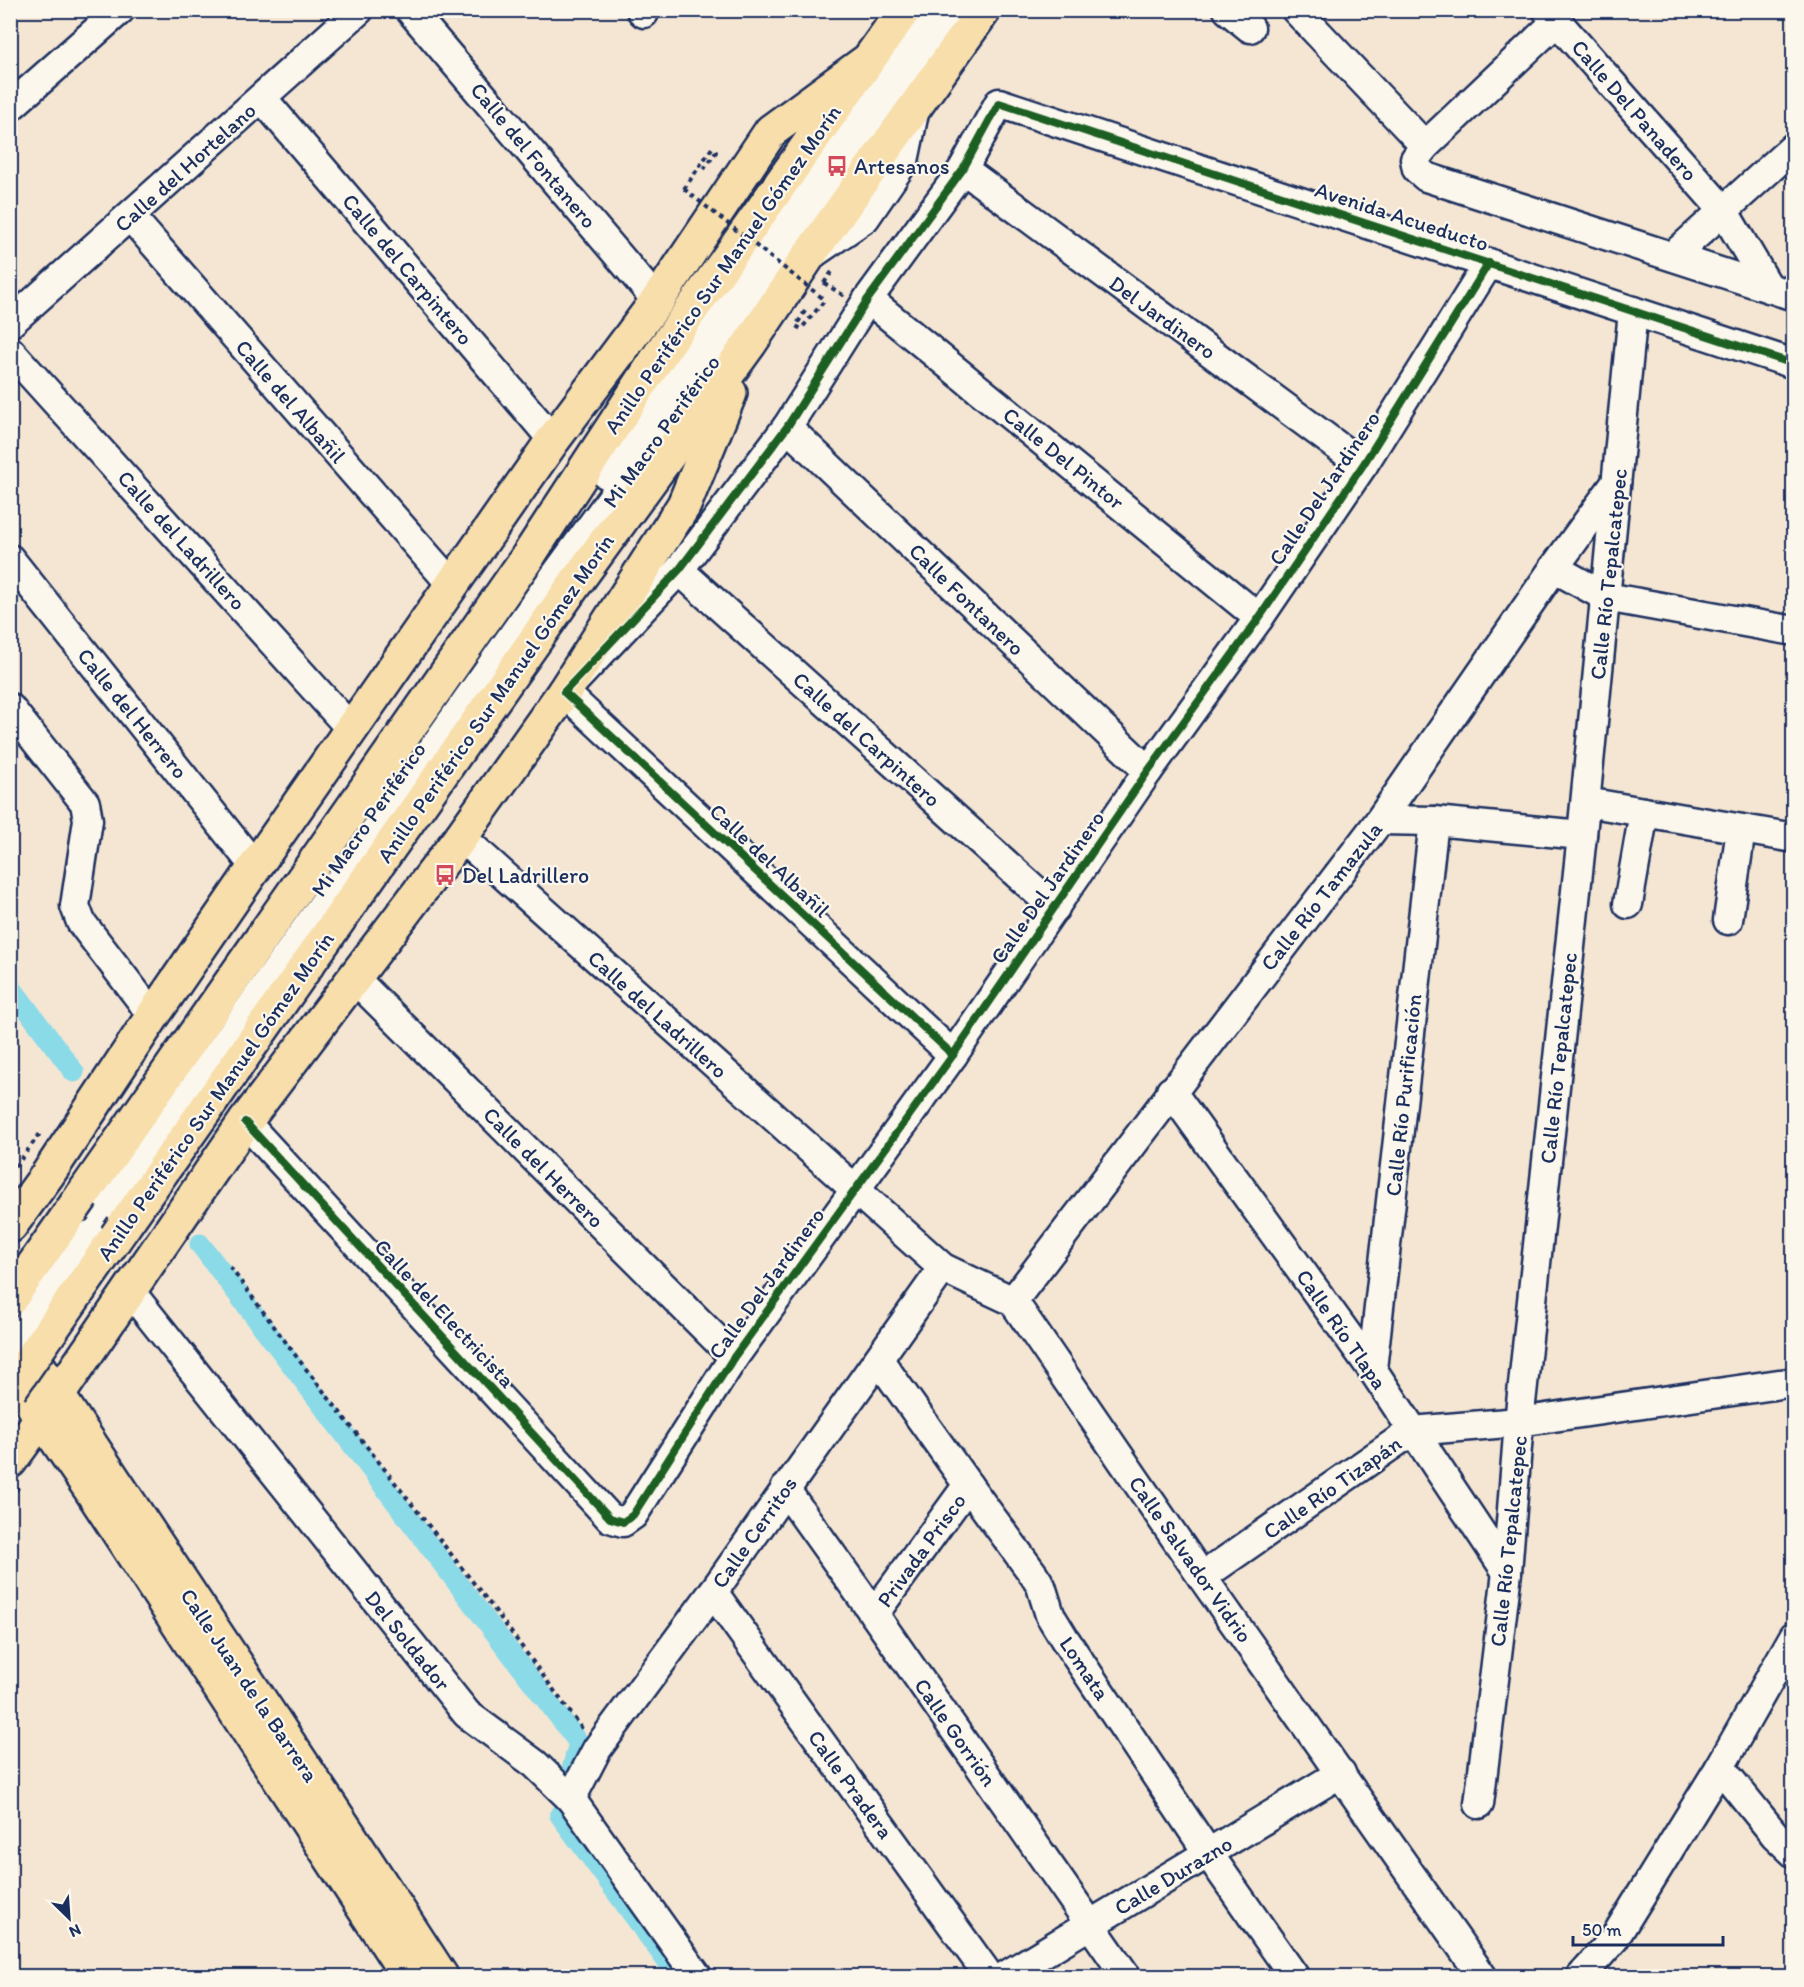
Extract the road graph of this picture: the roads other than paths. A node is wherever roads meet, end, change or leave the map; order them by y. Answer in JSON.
{"nodes":[{"id":1,"x":120,"y":10,"type":"edge"},
{"id":2,"x":359,"y":10,"type":"edge"},
{"id":3,"x":411,"y":10,"type":"edge"},
{"id":4,"x":903,"y":10,"type":"edge"},
{"id":5,"x":929,"y":10,"type":"edge"},
{"id":6,"x":957,"y":10,"type":"edge"},
{"id":7,"x":984,"y":10,"type":"edge"},
{"id":8,"x":1296,"y":10,"type":"edge"},
{"id":9,"x":1552,"y":16,"type":"edge"},
{"id":10,"x":901,"y":80,"type":"junction"},
{"id":11,"x":262,"y":98,"type":"junction"},
{"id":12,"x":10,"y":107,"type":"edge"},
{"id":13,"x":1794,"y":147,"type":"edge"},
{"id":14,"x":1421,"y":158,"type":"junction"},
{"id":15,"x":963,"y":169,"type":"junction"},
{"id":16,"x":1723,"y":210,"type":"junction"},
{"id":17,"x":130,"y":216,"type":"junction"},
{"id":18,"x":1673,"y":256,"type":"junction"},
{"id":19,"x":1489,"y":263,"type":"junction"},
{"id":20,"x":1782,"y":292,"type":"edge"},
{"id":21,"x":868,"y":299,"type":"junction"},
{"id":22,"x":657,"y":301,"type":"junction"},
{"id":23,"x":1633,"y":310,"type":"junction"},
{"id":24,"x":10,"y":323,"type":"edge"},
{"id":25,"x":750,"y":343,"type":"junction"},
{"id":26,"x":10,"y":351,"type":"edge"},
{"id":27,"x":1794,"y":364,"type":"edge"},
{"id":28,"x":787,"y":427,"type":"junction"},
{"id":29,"x":553,"y":440,"type":"junction"},
{"id":30,"x":1363,"y":465,"type":"junction"},
{"id":31,"x":1618,"y":482,"type":"junction"},
{"id":32,"x":10,"y":559,"type":"edge"},
{"id":33,"x":1554,"y":568,"type":"junction"},
{"id":34,"x":679,"y":570,"type":"junction"},
{"id":35,"x":453,"y":586,"type":"junction"},
{"id":36,"x":1606,"y":597,"type":"junction"},
{"id":37,"x":1259,"y":618,"type":"junction"},
{"id":38,"x":1794,"y":631,"type":"edge"},
{"id":39,"x":564,"y":692,"type":"junction"},
{"id":40,"x":10,"y":708,"type":"edge"},
{"id":41,"x":352,"y":730,"type":"junction"},
{"id":42,"x":1148,"y":771,"type":"junction"},
{"id":43,"x":1586,"y":802,"type":"junction"},
{"id":44,"x":1644,"y":812,"type":"junction"},
{"id":45,"x":1380,"y":820,"type":"junction"},
{"id":46,"x":1434,"y":821,"type":"junction"},
{"id":47,"x":1741,"y":828,"type":"junction"},
{"id":48,"x":1582,"y":835,"type":"junction"},
{"id":49,"x":461,"y":837,"type":"junction"},
{"id":50,"x":1794,"y":837,"type":"edge"},
{"id":51,"x":255,"y":867,"type":"junction"},
{"id":52,"x":1628,"y":904,"type":"dead end"},
{"id":53,"x":1055,"y":908,"type":"junction"},
{"id":54,"x":1728,"y":920,"type":"dead end"},
{"id":55,"x":353,"y":977,"type":"junction"},
{"id":56,"x":152,"y":1017,"type":"junction"},
{"id":57,"x":953,"y":1055,"type":"junction"},
{"id":58,"x":1171,"y":1091,"type":"junction"},
{"id":59,"x":245,"y":1122,"type":"junction"},
{"id":60,"x":48,"y":1174,"type":"junction"},
{"id":61,"x":855,"y":1190,"type":"junction"},
{"id":62,"x":10,"y":1226,"type":"edge"},
{"id":63,"x":86,"y":1232,"type":"junction"},
{"id":64,"x":943,"y":1268,"type":"junction"},
{"id":65,"x":129,"y":1290,"type":"junction"},
{"id":66,"x":10,"y":1299,"type":"edge"},
{"id":67,"x":1013,"y":1301,"type":"junction"},
{"id":68,"x":10,"y":1323,"type":"edge"},
{"id":69,"x":10,"y":1330,"type":"edge"},
{"id":70,"x":10,"y":1350,"type":"edge"},
{"id":71,"x":734,"y":1357,"type":"junction"},
{"id":72,"x":879,"y":1360,"type":"junction"},
{"id":73,"x":1371,"y":1369,"type":"junction"},
{"id":74,"x":10,"y":1372,"type":"edge"},
{"id":75,"x":1794,"y":1382,"type":"edge"},
{"id":76,"x":10,"y":1389,"type":"edge"},
{"id":77,"x":50,"y":1406,"type":"junction"},
{"id":78,"x":1519,"y":1422,"type":"junction"},
{"id":79,"x":1412,"y":1431,"type":"junction"},
{"id":80,"x":10,"y":1461,"type":"edge"},
{"id":81,"x":968,"y":1485,"type":"junction"},
{"id":82,"x":785,"y":1488,"type":"junction"},
{"id":83,"x":623,"y":1522,"type":"joint"},
{"id":84,"x":1507,"y":1572,"type":"junction"},
{"id":85,"x":1202,"y":1577,"type":"junction"},
{"id":86,"x":713,"y":1592,"type":"junction"},
{"id":87,"x":874,"y":1614,"type":"junction"},
{"id":88,"x":1794,"y":1636,"type":"edge"},
{"id":89,"x":1720,"y":1767,"type":"junction"},
{"id":90,"x":1341,"y":1773,"type":"junction"},
{"id":91,"x":571,"y":1799,"type":"junction"},
{"id":92,"x":1479,"y":1804,"type":"dead end"},
{"id":93,"x":1794,"y":1852,"type":"edge"},
{"id":94,"x":1208,"y":1853,"type":"junction"},
{"id":95,"x":1089,"y":1926,"type":"junction"},
{"id":96,"x":426,"y":1974,"type":"edge"},
{"id":97,"x":697,"y":1977,"type":"edge"},
{"id":98,"x":989,"y":1977,"type":"edge"},
{"id":99,"x":1005,"y":1977,"type":"edge"},
{"id":100,"x":1126,"y":1977,"type":"edge"},
{"id":101,"x":1294,"y":1977,"type":"edge"},
{"id":102,"x":1482,"y":1977,"type":"edge"},
{"id":103,"x":1581,"y":1977,"type":"edge"}],
"edges":[{"from":1,"to":12,"type":"street"},
{"from":2,"to":11,"type":"street","name":"Calle del Hortelano"},
{"from":3,"to":22,"type":"street","name":"Calle del Fontanero"},
{"from":4,"to":10,"type":"main road","name":"Anillo Periférico Sur Manuel Gómez Morín"},
{"from":5,"to":10,"type":"street","name":"Mi Macro Periférico"},
{"from":6,"to":10,"type":"street","name":"Mi Macro Periférico"},
{"from":7,"to":10,"type":"main road","name":"Anillo Periférico Sur Manuel Gómez Morín"},
{"from":8,"to":14,"type":"street","name":"Avenida Acueducto"},
{"from":9,"to":14,"type":"street"},
{"from":9,"to":16,"type":"street","name":"Calle Del Panadero"},
{"from":10,"to":22,"type":"main road"},
{"from":10,"to":25,"type":"main road","name":"Anillo Periférico Sur Manuel Gómez Morín"},
{"from":10,"to":63,"type":"street","name":"Mi Macro Periférico"},
{"from":10,"to":66,"type":"main road","name":"Anillo Periférico Sur Manuel Gómez Morín","bridge":true},
{"from":11,"to":17,"type":"street","name":"Calle del Hortelano"},
{"from":11,"to":29,"type":"street","name":"Calle del Carpintero"},
{"from":13,"to":16,"type":"street"},
{"from":14,"to":18,"type":"street","name":"Avenida Acueducto"},
{"from":15,"to":19,"type":"street","name":"Avenida Acueducto"},
{"from":15,"to":21,"type":"street"},
{"from":15,"to":30,"type":"street","name":"Del Jardinero"},
{"from":16,"to":18,"type":"street"},
{"from":16,"to":20,"type":"street","name":"Calle Del Panadero"},
{"from":17,"to":24,"type":"street","name":"Calle del Hortelano"},
{"from":17,"to":35,"type":"street","name":"Calle del Albañil"},
{"from":18,"to":20,"type":"street","name":"Avenida Acueducto"},
{"from":19,"to":23,"type":"street","name":"Avenida Acueducto"},
{"from":19,"to":30,"type":"street","name":"Calle Del Jardinero"},
{"from":21,"to":28,"type":"street"},
{"from":21,"to":37,"type":"street","name":"Calle Del Pintor"},
{"from":22,"to":29,"type":"main road"},
{"from":23,"to":27,"type":"street","name":"Avenida Acueducto"},
{"from":23,"to":31,"type":"street","name":"Calle Río Tepalcatepec"},
{"from":25,"to":39,"type":"main road"},
{"from":25,"to":76,"type":"main road","name":"Anillo Periférico Sur Manuel Gómez Morín","bridge":true},
{"from":26,"to":41,"type":"street","name":"Calle del Ladrillero"},
{"from":28,"to":34,"type":"street"},
{"from":28,"to":42,"type":"street","name":"Calle Fontanero"},
{"from":29,"to":35,"type":"main road"},
{"from":30,"to":37,"type":"street","name":"Calle Del Jardinero"},
{"from":31,"to":33,"type":"street","name":"Calle Río Tamazula"},
{"from":31,"to":36,"type":"street","name":"Calle Río Tepalcatepec"},
{"from":32,"to":51,"type":"street","name":"Calle del Herrero"},
{"from":33,"to":36,"type":"street"},
{"from":33,"to":45,"type":"street","name":"Calle Río Tamazula"},
{"from":34,"to":39,"type":"street"},
{"from":34,"to":53,"type":"street","name":"Calle del Carpintero"},
{"from":35,"to":41,"type":"main road"},
{"from":36,"to":38,"type":"street"},
{"from":36,"to":43,"type":"street","name":"Calle Río Tepalcatepec"},
{"from":37,"to":42,"type":"street","name":"Calle Del Jardinero"},
{"from":39,"to":49,"type":"main road"},
{"from":39,"to":57,"type":"street","name":"Calle del Albañil"},
{"from":40,"to":56,"type":"street"},
{"from":41,"to":51,"type":"main road"},
{"from":42,"to":53,"type":"street","name":"Calle Del Jardinero"},
{"from":43,"to":44,"type":"street"},
{"from":43,"to":48,"type":"street","name":"Calle Río Tepalcatepec"},
{"from":44,"to":47,"type":"street"},
{"from":44,"to":52,"type":"street"},
{"from":45,"to":46,"type":"street"},
{"from":45,"to":58,"type":"street","name":"Calle Río Tamazula"},
{"from":46,"to":48,"type":"street"},
{"from":46,"to":73,"type":"street","name":"Calle Río Purificación"},
{"from":47,"to":50,"type":"street"},
{"from":47,"to":54,"type":"street"},
{"from":48,"to":78,"type":"street","name":"Calle Río Tepalcatepec"},
{"from":49,"to":55,"type":"main road"},
{"from":49,"to":61,"type":"street","name":"Calle del Ladrillero"},
{"from":51,"to":56,"type":"main road"},
{"from":53,"to":57,"type":"street","name":"Calle Del Jardinero"},
{"from":55,"to":59,"type":"main road"},
{"from":55,"to":71,"type":"street","name":"Calle del Herrero"},
{"from":56,"to":60,"type":"main road"},
{"from":57,"to":61,"type":"street","name":"Calle Del Jardinero"},
{"from":58,"to":67,"type":"street","name":"Calle Río Tamazula"},
{"from":58,"to":73,"type":"street","name":"Calle Río Tlapa"},
{"from":59,"to":65,"type":"main road"},
{"from":59,"to":83,"type":"street","name":"Calle del Electricista"},
{"from":60,"to":62,"type":"main road"},
{"from":60,"to":65,"type":"main road"},
{"from":61,"to":64,"type":"street"},
{"from":61,"to":71,"type":"street","name":"Calle Del Jardinero"},
{"from":63,"to":69,"type":"street","name":"Mi Macro Periférico"},
{"from":63,"to":70,"type":"street","name":"Mi Macro Periférico","bridge":true},
{"from":64,"to":67,"type":"street"},
{"from":64,"to":72,"type":"street","name":"Calle Cerritos"},
{"from":65,"to":77,"type":"main road"},
{"from":65,"to":91,"type":"street","name":"Del Soldador"},
{"from":67,"to":85,"type":"street","name":"Calle Salvador Vidrio"},
{"from":68,"to":77,"type":"main road"},
{"from":71,"to":83,"type":"street","name":"Calle Del Jardinero"},
{"from":72,"to":81,"type":"street","name":"Lomata"},
{"from":72,"to":82,"type":"street","name":"Calle Cerritos"},
{"from":73,"to":79,"type":"street","name":"Calle Río Tlapa"},
{"from":74,"to":77,"type":"main road"},
{"from":75,"to":78,"type":"street","name":"Calle Río Tizapán"},
{"from":77,"to":80,"type":"main road"},
{"from":77,"to":96,"type":"main road","name":"Calle Juan de la Barrera"},
{"from":78,"to":79,"type":"street","name":"Calle Río Tizapán"},
{"from":78,"to":84,"type":"street","name":"Calle Río Tepalcatepec"},
{"from":79,"to":84,"type":"street","name":"Calle Río Tlapa"},
{"from":79,"to":85,"type":"street","name":"Calle Río Tizapán"},
{"from":81,"to":87,"type":"street","name":"Privada Prisco"},
{"from":81,"to":94,"type":"street","name":"Lomata"},
{"from":82,"to":86,"type":"street","name":"Calle Cerritos"},
{"from":82,"to":87,"type":"street","name":"Calle Gorrión"},
{"from":84,"to":92,"type":"street","name":"Calle Río Tepalcatepec"},
{"from":85,"to":90,"type":"street","name":"Calle Salvador Vidrio"},
{"from":86,"to":91,"type":"street","name":"Calle Cerritos"},
{"from":86,"to":98,"type":"street","name":"Calle Pradera"},
{"from":87,"to":95,"type":"street","name":"Calle Gorrión"},
{"from":88,"to":89,"type":"street"},
{"from":89,"to":93,"type":"street"},
{"from":89,"to":103,"type":"street"},
{"from":90,"to":94,"type":"street","name":"Calle Durazno"},
{"from":90,"to":102,"type":"street","name":"Calle Salvador Vidrio"},
{"from":91,"to":97,"type":"street","name":"Del Soldador"},
{"from":94,"to":95,"type":"street","name":"Calle Durazno"},
{"from":94,"to":101,"type":"street","name":"Lomata"},
{"from":95,"to":99,"type":"street","name":"Calle Durazno"},
{"from":95,"to":100,"type":"street","name":"Calle Gorrión"}]}
